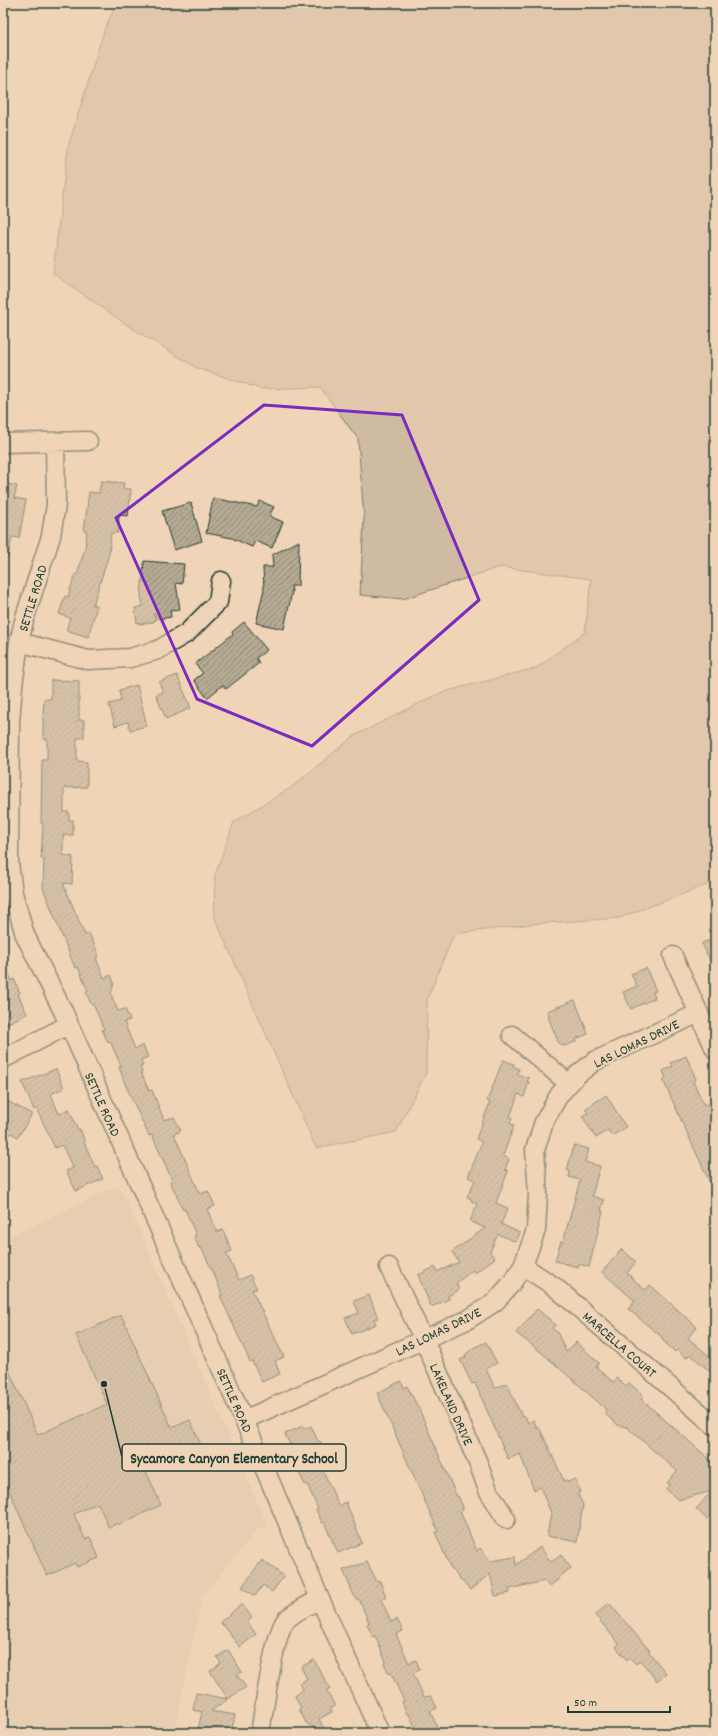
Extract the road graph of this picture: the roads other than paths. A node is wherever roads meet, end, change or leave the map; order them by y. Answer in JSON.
{"nodes":[{"id":1,"x":88,"y":441,"type":"dead end"},
{"id":2,"x":55,"y":442,"type":"junction"},
{"id":3,"x":3,"y":443,"type":"edge"},
{"id":4,"x":221,"y":581,"type":"dead end"},
{"id":5,"x":19,"y":642,"type":"junction"},
{"id":6,"x":6,"y":863,"type":"edge"},
{"id":7,"x":673,"y":956,"type":"dead end"},
{"id":8,"x":699,"y":1013,"type":"junction"},
{"id":9,"x":68,"y":1025,"type":"junction"},
{"id":10,"x":512,"y":1035,"type":"dead end"},
{"id":11,"x":715,"y":1049,"type":"edge"},
{"id":12,"x":3,"y":1059,"type":"edge"},
{"id":13,"x":568,"y":1083,"type":"junction"},
{"id":14,"x":523,"y":1266,"type":"junction"},
{"id":15,"x":389,"y":1267,"type":"dead end"},
{"id":16,"x":424,"y":1340,"type":"junction"},
{"id":17,"x":244,"y":1420,"type":"junction"},
{"id":18,"x":715,"y":1426,"type":"edge"},
{"id":19,"x":506,"y":1520,"type":"dead end"},
{"id":20,"x":320,"y":1599,"type":"junction"},
{"id":21,"x":260,"y":1733,"type":"edge"},
{"id":22,"x":380,"y":1733,"type":"edge"}],
"edges":[{"from":1,"to":2,"type":"street"},
{"from":2,"to":3,"type":"street"},
{"from":2,"to":5,"type":"street","name":"SETTLE ROAD"},
{"from":4,"to":5,"type":"street"},
{"from":5,"to":6,"type":"street","name":"SETTLE ROAD"},
{"from":6,"to":9,"type":"street","name":"SETTLE ROAD"},
{"from":7,"to":8,"type":"street"},
{"from":8,"to":11,"type":"street"},
{"from":8,"to":13,"type":"street","name":"LAS LOMAS DRIVE"},
{"from":9,"to":12,"type":"street"},
{"from":9,"to":17,"type":"street","name":"SETTLE ROAD"},
{"from":10,"to":13,"type":"street"},
{"from":13,"to":14,"type":"street","name":"LAS LOMAS DRIVE"},
{"from":14,"to":16,"type":"street","name":"LAS LOMAS DRIVE"},
{"from":14,"to":18,"type":"street","name":"MARCELLA COURT"},
{"from":15,"to":16,"type":"street","name":"LAKELAND DRIVE"},
{"from":16,"to":17,"type":"street","name":"LAS LOMAS DRIVE"},
{"from":16,"to":19,"type":"street","name":"LAKELAND DRIVE"},
{"from":17,"to":20,"type":"street","name":"SETTLE ROAD"},
{"from":20,"to":21,"type":"street"},
{"from":20,"to":22,"type":"street","name":"SETTLE ROAD"}]}
